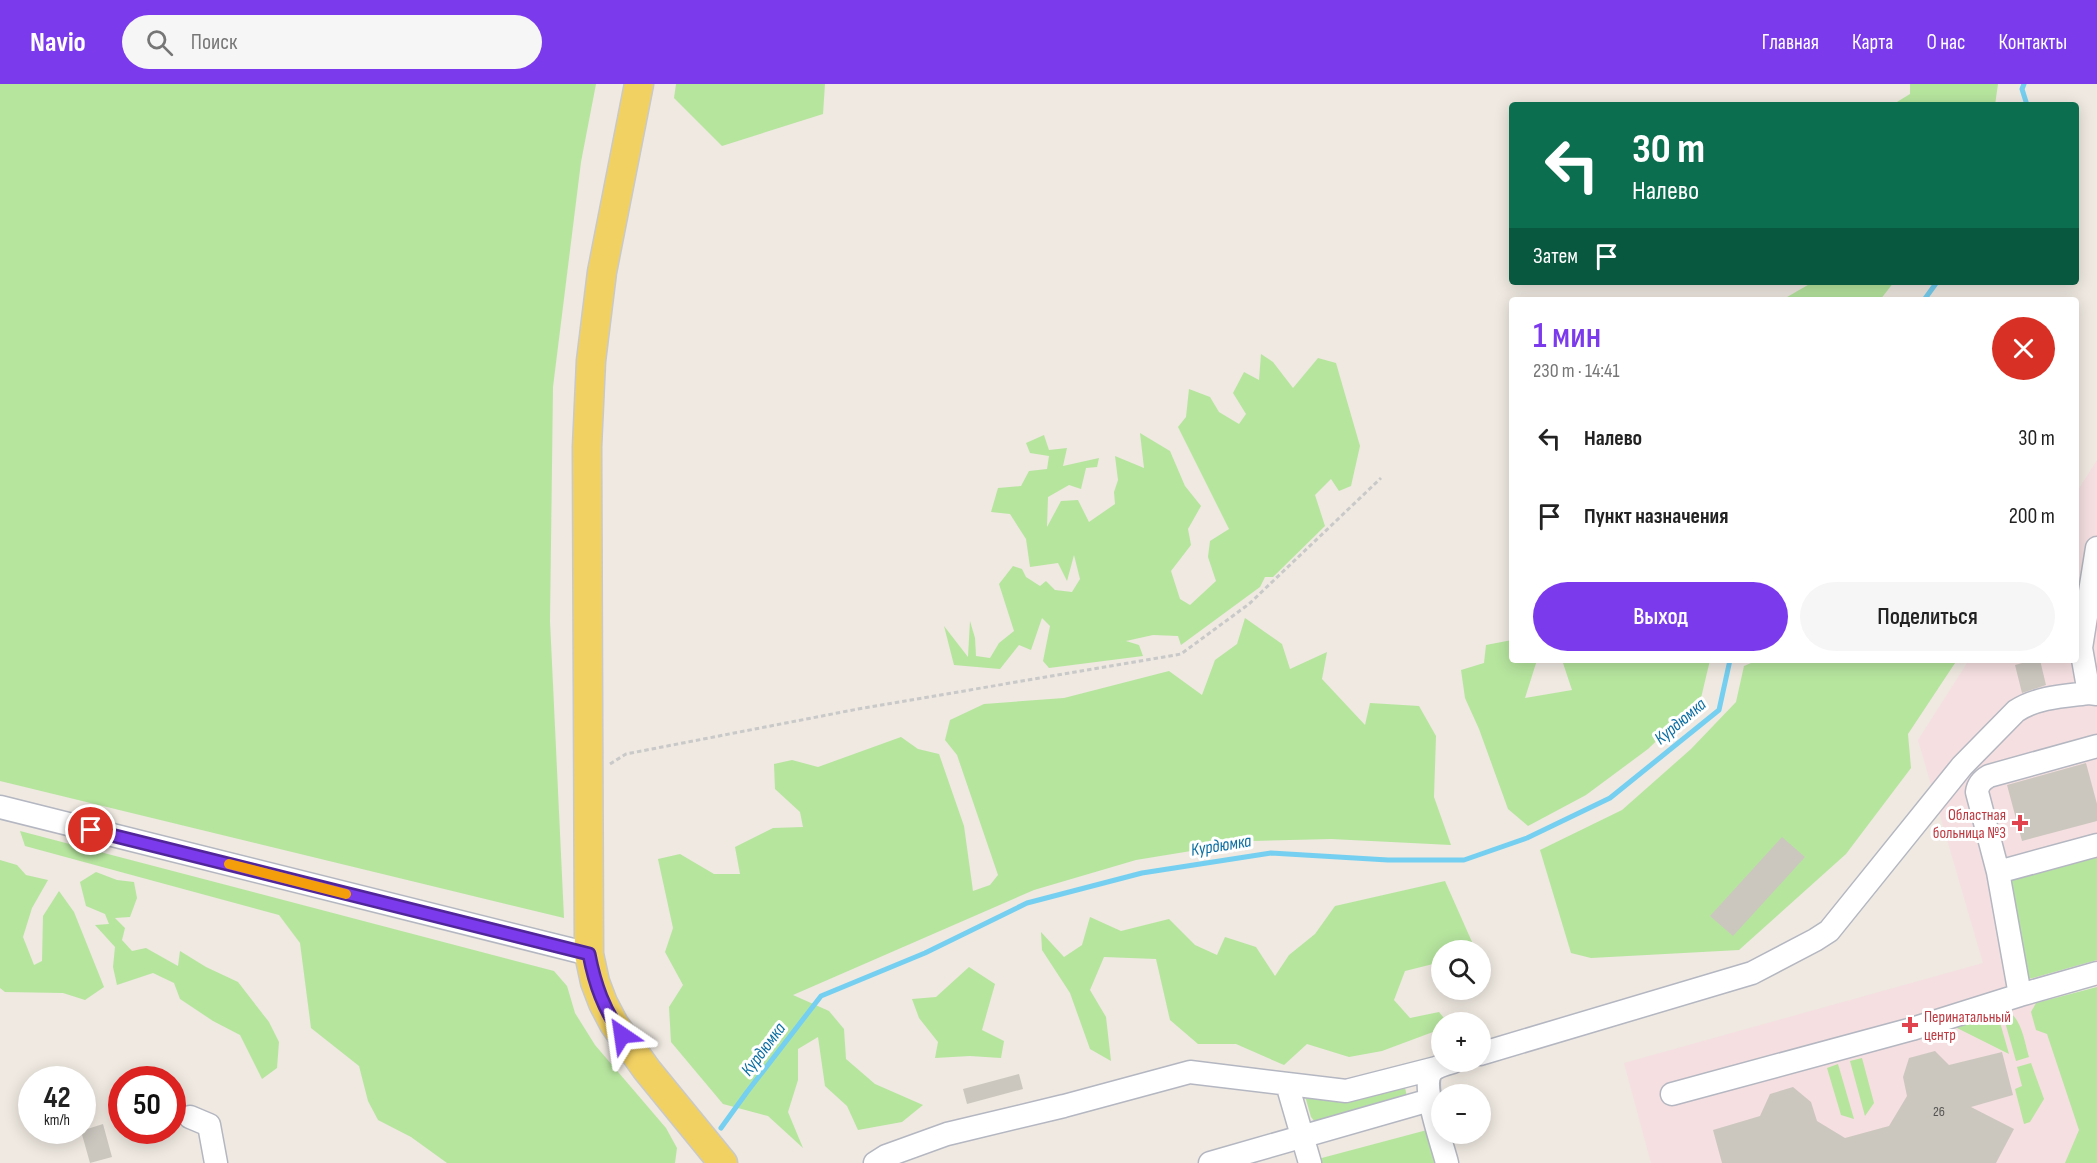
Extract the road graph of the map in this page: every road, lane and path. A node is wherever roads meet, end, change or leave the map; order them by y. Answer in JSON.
{"nodes":[{"id":1,"x":639,"y":84,"type":"edge"},
{"id":2,"x":1381,"y":478,"type":"dead end"},
{"id":3,"x":2097,"y":548,"type":"edge"},
{"id":4,"x":2093,"y":693,"type":"edge"},
{"id":5,"x":2097,"y":746,"type":"edge"},
{"id":6,"x":588,"y":779,"type":"junction"},
{"id":7,"x":0,"y":807,"type":"edge"},
{"id":8,"x":2097,"y":845,"type":"edge"},
{"id":9,"x":1998,"y":872,"type":"junction"},
{"id":10,"x":589,"y":954,"type":"junction"},
{"id":11,"x":2097,"y":973,"type":"edge"},
{"id":12,"x":2020,"y":995,"type":"junction"},
{"id":13,"x":1491,"y":1051,"type":"edge"},
{"id":14,"x":1431,"y":1069,"type":"edge"},
{"id":15,"x":1432,"y":1072,"type":"edge"},
{"id":16,"x":1287,"y":1084,"type":"junction"},
{"id":17,"x":1672,"y":1094,"type":"dead end"},
{"id":18,"x":1430,"y":1100,"type":"junction"},
{"id":19,"x":190,"y":1117,"type":"dead end"},
{"id":20,"x":1303,"y":1137,"type":"junction"},
{"id":21,"x":216,"y":1163,"type":"edge"},
{"id":22,"x":723,"y":1163,"type":"edge"},
{"id":23,"x":875,"y":1163,"type":"edge"},
{"id":24,"x":1210,"y":1163,"type":"edge"},
{"id":25,"x":1310,"y":1163,"type":"edge"},
{"id":26,"x":1447,"y":1163,"type":"edge"}],
"edges":[{"from":1,"to":6,"type":"main road"},
{"from":2,"to":6,"type":"path"},
{"from":3,"to":4,"type":"street"},
{"from":4,"to":13,"type":"street"},
{"from":5,"to":9,"type":"street"},
{"from":6,"to":10,"type":"main road"},
{"from":7,"to":10,"type":"street"},
{"from":8,"to":9,"type":"street"},
{"from":9,"to":12,"type":"street"},
{"from":10,"to":22,"type":"main road"},
{"from":11,"to":12,"type":"street"},
{"from":12,"to":17,"type":"street"},
{"from":14,"to":16,"type":"street"},
{"from":15,"to":18,"type":"street"},
{"from":16,"to":20,"type":"street"},
{"from":16,"to":23,"type":"street"},
{"from":18,"to":20,"type":"street"},
{"from":18,"to":26,"type":"street"},
{"from":19,"to":21,"type":"street"},
{"from":20,"to":24,"type":"street"},
{"from":20,"to":25,"type":"street"}]}
